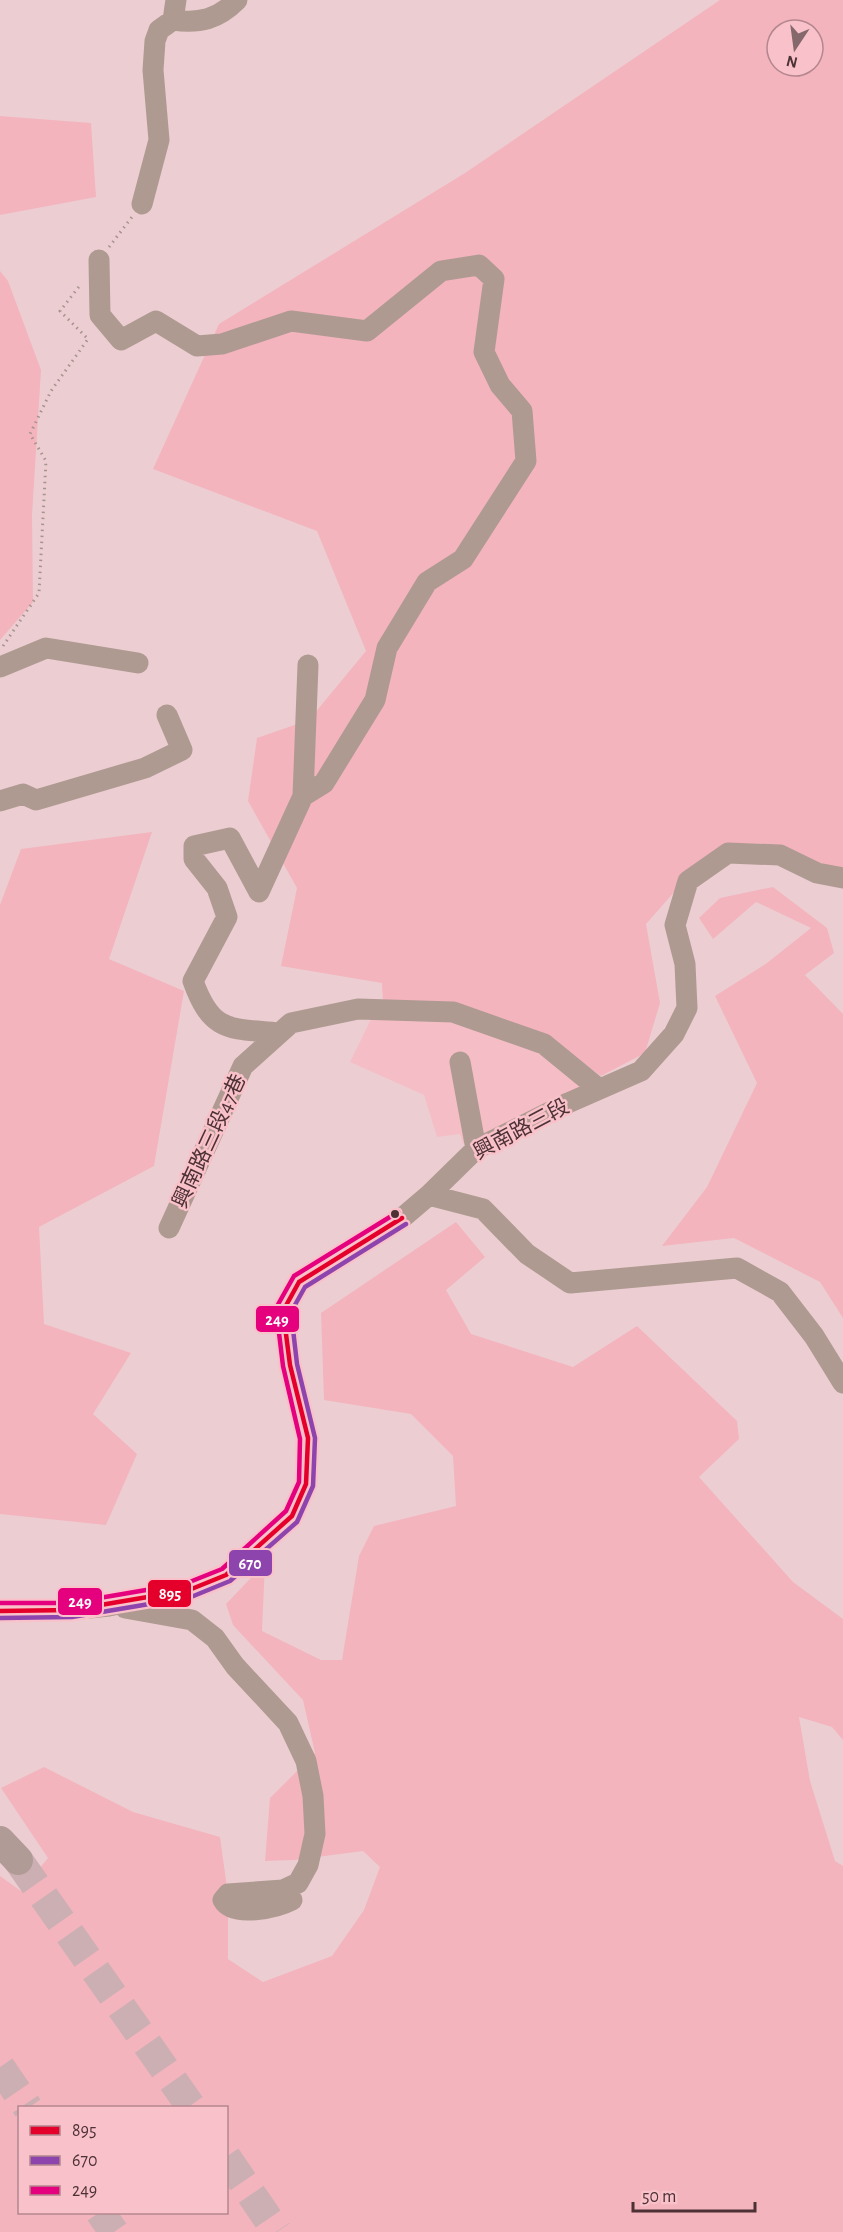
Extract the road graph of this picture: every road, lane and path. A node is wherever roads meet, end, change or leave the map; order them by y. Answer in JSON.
{"nodes":[{"id":1,"x":237,"y":0,"type":"edge"},
{"id":2,"x":175,"y":10,"type":"edge"},
{"id":3,"x":142,"y":204,"type":"joint"},
{"id":4,"x":99,"y":260,"type":"junction"},
{"id":5,"x":0,"y":650,"type":"edge"},
{"id":6,"x":138,"y":663,"type":"dead end"},
{"id":7,"x":308,"y":665,"type":"dead end"},
{"id":8,"x":0,"y":667,"type":"edge"},
{"id":9,"x":167,"y":715,"type":"dead end"},
{"id":10,"x":303,"y":796,"type":"junction"},
{"id":11,"x":0,"y":801,"type":"edge"},
{"id":12,"x":843,"y":878,"type":"edge"},
{"id":13,"x":279,"y":1033,"type":"junction"},
{"id":14,"x":460,"y":1062,"type":"dead end"},
{"id":15,"x":599,"y":1089,"type":"junction"},
{"id":16,"x":476,"y":1149,"type":"junction"},
{"id":17,"x":429,"y":1195,"type":"junction"},
{"id":18,"x":169,"y":1228,"type":"dead end"},
{"id":19,"x":843,"y":1383,"type":"edge"},
{"id":20,"x":109,"y":1606,"type":"junction"},
{"id":21,"x":0,"y":1611,"type":"edge"},
{"id":22,"x":292,"y":1900,"type":"dead end"}],
"edges":[{"from":1,"to":2,"type":"street"},
{"from":2,"to":3,"type":"street"},
{"from":3,"to":4,"type":"path"},
{"from":4,"to":5,"type":"path"},
{"from":4,"to":10,"type":"street"},
{"from":6,"to":8,"type":"street"},
{"from":7,"to":10,"type":"street"},
{"from":9,"to":11,"type":"street"},
{"from":10,"to":13,"type":"street"},
{"from":12,"to":15,"type":"street","name":"興南路三段"},
{"from":13,"to":15,"type":"street","name":"興南路三段47巷"},
{"from":13,"to":18,"type":"street","name":"興南路三段47巷"},
{"from":14,"to":16,"type":"street"},
{"from":15,"to":16,"type":"street","name":"興南路三段"},
{"from":16,"to":17,"type":"street","name":"興南路三段"},
{"from":17,"to":19,"type":"street"},
{"from":17,"to":20,"type":"street","name":"興南路三段"},
{"from":20,"to":21,"type":"street","name":"興南路三段"},
{"from":20,"to":22,"type":"street"}]}
